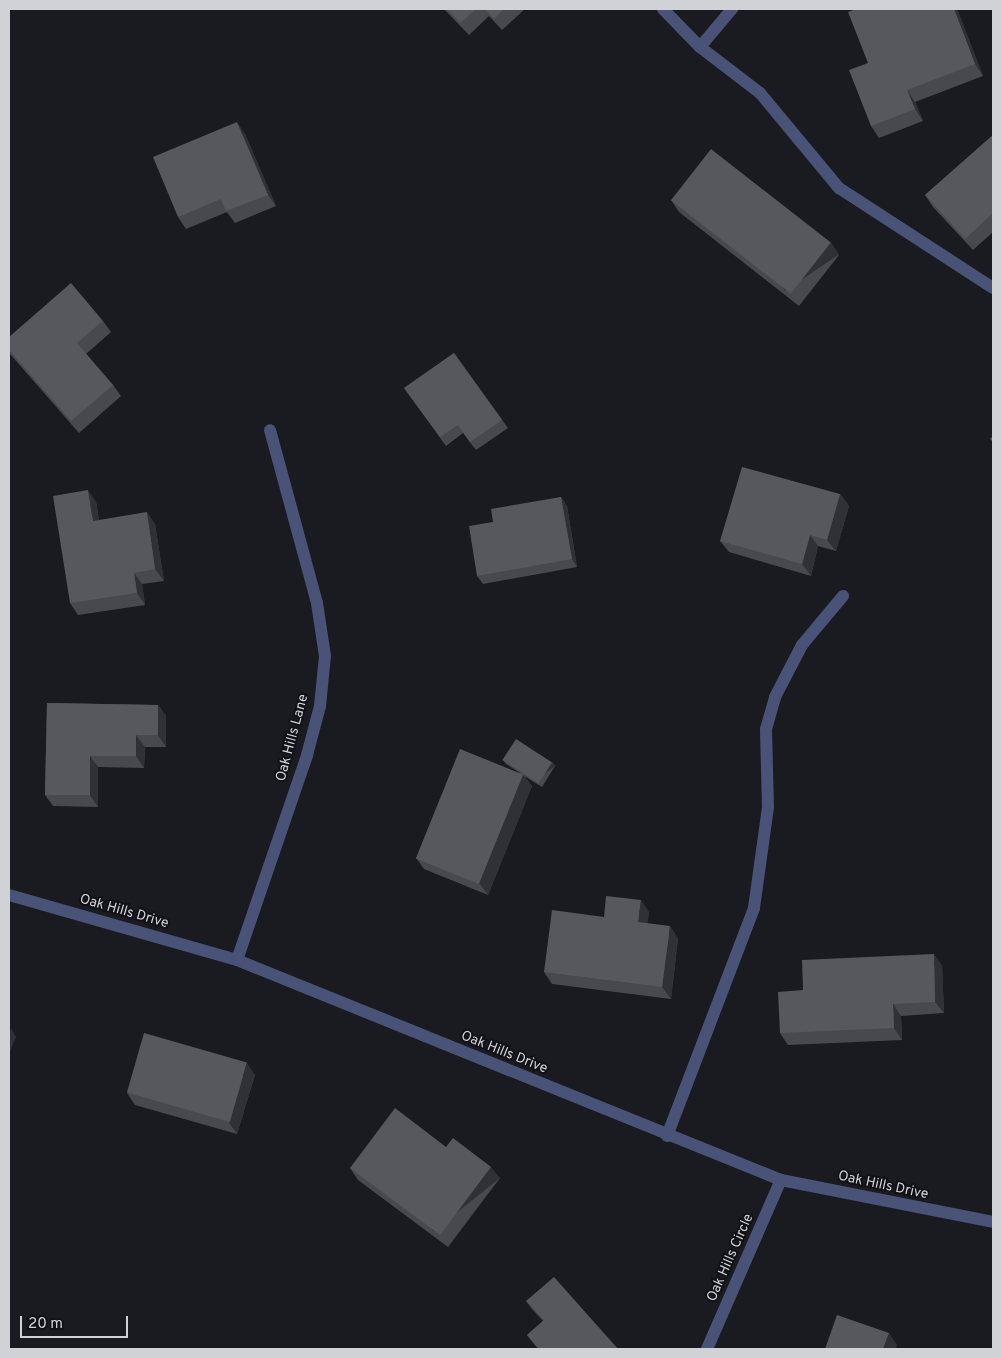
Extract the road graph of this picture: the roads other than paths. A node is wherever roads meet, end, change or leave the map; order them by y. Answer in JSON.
{"nodes":[{"id":1,"x":662,"y":9,"type":"edge"},
{"id":2,"x":732,"y":9,"type":"edge"},
{"id":3,"x":700,"y":48,"type":"junction"},
{"id":4,"x":993,"y":288,"type":"edge"},
{"id":5,"x":270,"y":430,"type":"dead end"},
{"id":6,"x":844,"y":596,"type":"dead end"},
{"id":7,"x":9,"y":895,"type":"edge"},
{"id":8,"x":237,"y":960,"type":"junction"},
{"id":9,"x":667,"y":1136,"type":"junction"},
{"id":10,"x":781,"y":1180,"type":"junction"},
{"id":11,"x":993,"y":1222,"type":"edge"},
{"id":12,"x":707,"y":1349,"type":"edge"}],
"edges":[{"from":1,"to":3,"type":"street"},
{"from":2,"to":3,"type":"street"},
{"from":3,"to":4,"type":"street"},
{"from":5,"to":8,"type":"street","name":"Oak Hills Lane"},
{"from":6,"to":9,"type":"street"},
{"from":7,"to":8,"type":"street","name":"Oak Hills Drive"},
{"from":8,"to":9,"type":"street","name":"Oak Hills Drive"},
{"from":9,"to":10,"type":"street","name":"Oak Hills Drive"},
{"from":10,"to":11,"type":"street","name":"Oak Hills Drive"},
{"from":10,"to":12,"type":"street","name":"Oak Hills Circle"}]}
